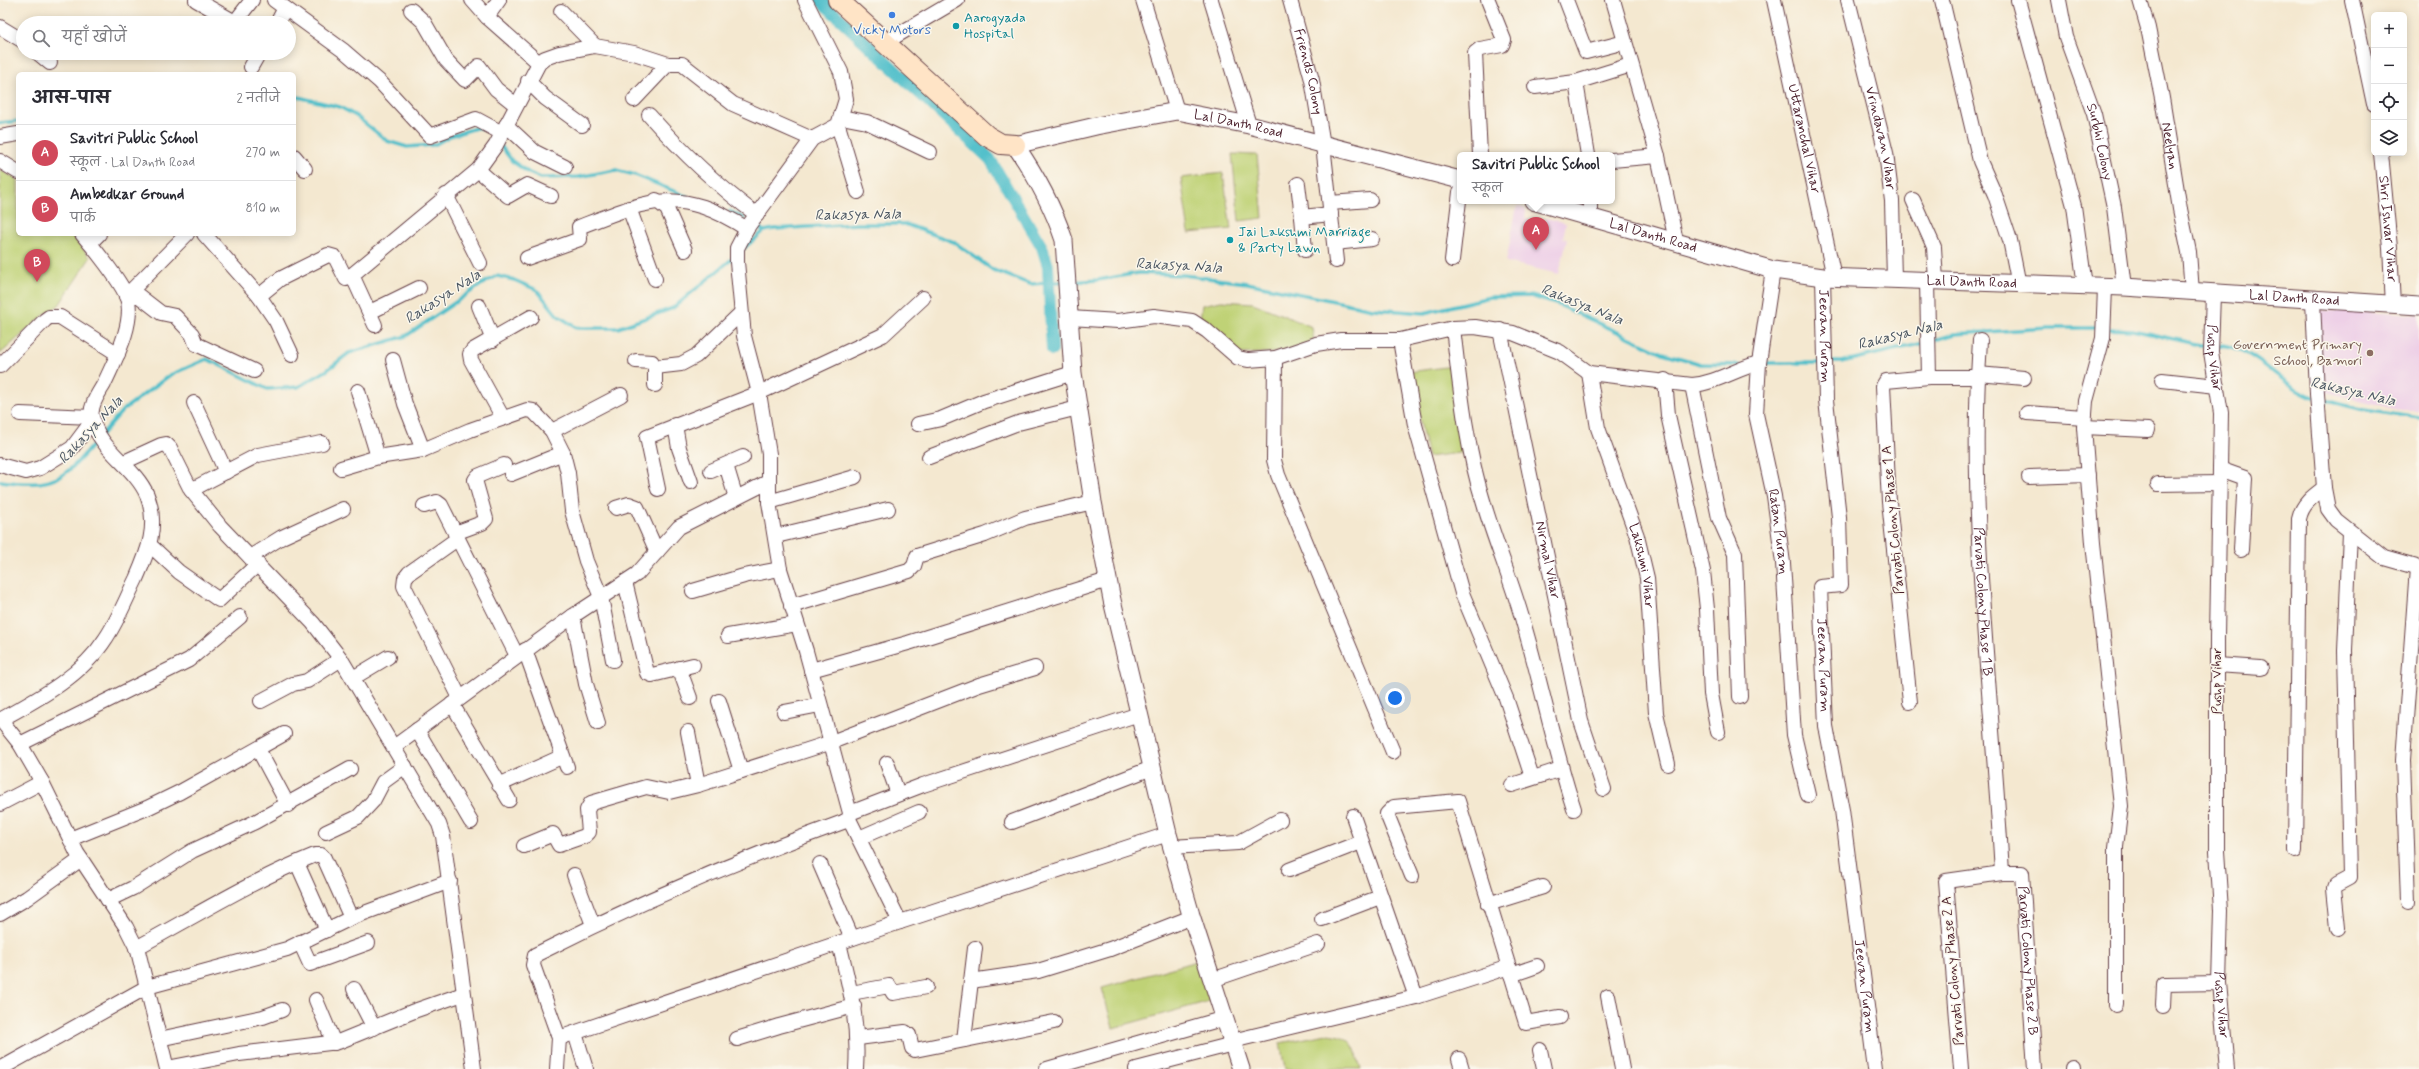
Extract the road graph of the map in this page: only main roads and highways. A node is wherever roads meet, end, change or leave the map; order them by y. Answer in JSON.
{"nodes":[{"id":1,"x":838,"y":0,"type":"edge"},
{"id":2,"x":1015,"y":145,"type":"road end"}],
"edges":[{"from":1,"to":2,"type":"main road"}]}
